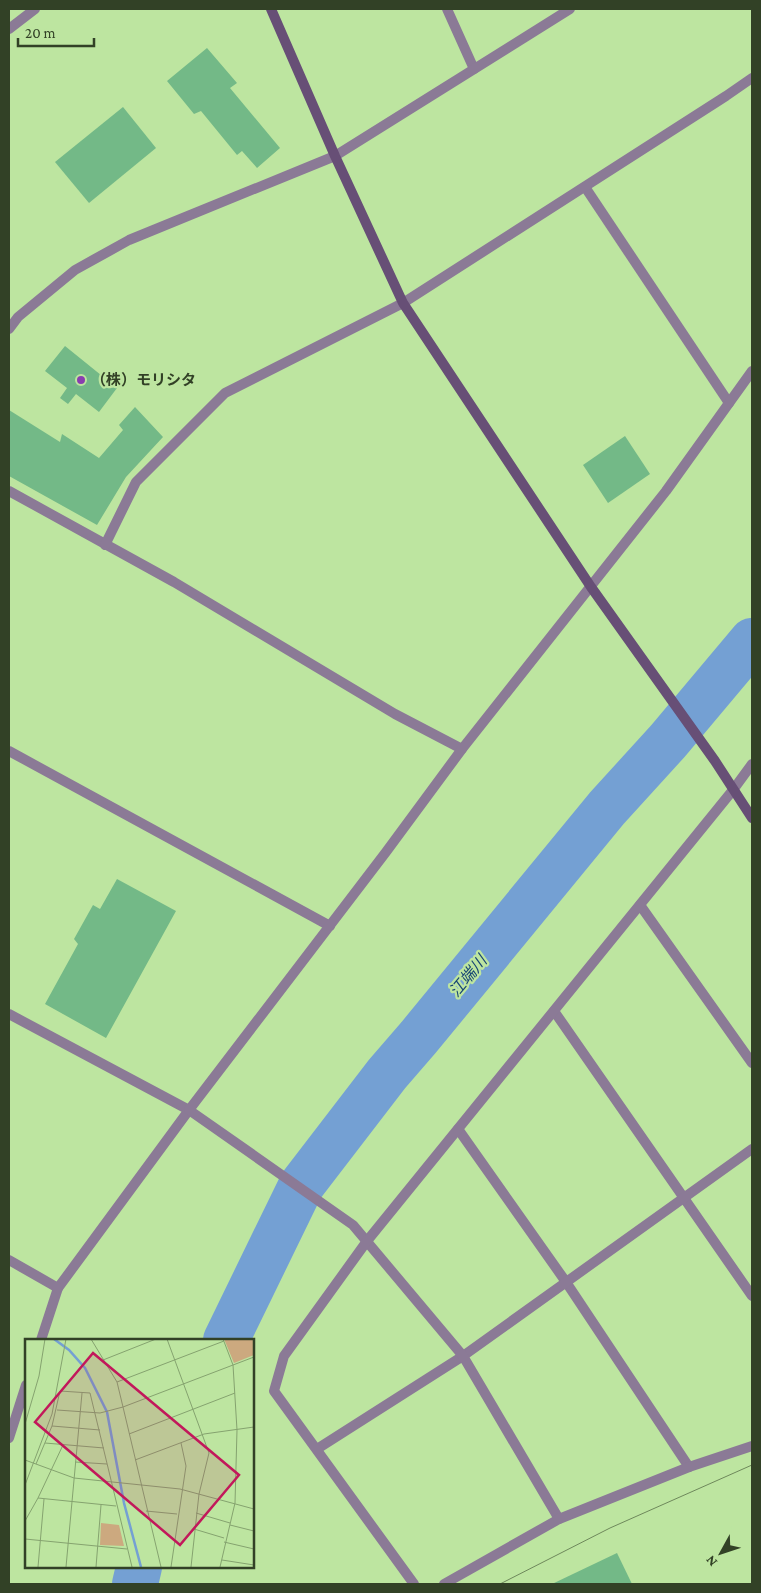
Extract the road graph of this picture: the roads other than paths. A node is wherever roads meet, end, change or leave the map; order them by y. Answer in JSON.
{"nodes":[{"id":1,"x":35,"y":9,"type":"edge"},
{"id":2,"x":271,"y":9,"type":"edge"},
{"id":3,"x":447,"y":9,"type":"edge"},
{"id":4,"x":570,"y":9,"type":"edge"},
{"id":5,"x":9,"y":29,"type":"edge"},
{"id":6,"x":474,"y":69,"type":"junction"},
{"id":7,"x":752,"y":78,"type":"edge"},
{"id":8,"x":335,"y":156,"type":"junction"},
{"id":9,"x":585,"y":187,"type":"junction"},
{"id":10,"x":403,"y":303,"type":"junction"},
{"id":11,"x":9,"y":329,"type":"edge"},
{"id":12,"x":752,"y":371,"type":"edge"},
{"id":13,"x":729,"y":404,"type":"junction"},
{"id":14,"x":9,"y":491,"type":"edge"},
{"id":15,"x":104,"y":545,"type":"junction"},
{"id":16,"x":591,"y":587,"type":"junction"},
{"id":17,"x":462,"y":749,"type":"junction"},
{"id":18,"x":9,"y":751,"type":"edge"},
{"id":19,"x":752,"y":764,"type":"edge"},
{"id":20,"x":733,"y":790,"type":"junction"},
{"id":21,"x":752,"y":818,"type":"edge"},
{"id":22,"x":640,"y":905,"type":"junction"},
{"id":23,"x":330,"y":926,"type":"junction"},
{"id":24,"x":554,"y":1011,"type":"junction"},
{"id":25,"x":9,"y":1014,"type":"edge"},
{"id":26,"x":752,"y":1063,"type":"edge"},
{"id":27,"x":188,"y":1110,"type":"junction"},
{"id":28,"x":458,"y":1129,"type":"junction"},
{"id":29,"x":752,"y":1149,"type":"edge"},
{"id":30,"x":685,"y":1197,"type":"junction"},
{"id":31,"x":367,"y":1242,"type":"junction"},
{"id":32,"x":9,"y":1260,"type":"edge"},
{"id":33,"x":566,"y":1282,"type":"junction"},
{"id":34,"x":58,"y":1288,"type":"junction"},
{"id":35,"x":752,"y":1294,"type":"edge"},
{"id":36,"x":41,"y":1339,"type":"edge"},
{"id":37,"x":463,"y":1356,"type":"junction"},
{"id":38,"x":25,"y":1387,"type":"edge"},
{"id":39,"x":9,"y":1438,"type":"edge"},
{"id":40,"x":752,"y":1446,"type":"edge"},
{"id":41,"x":317,"y":1449,"type":"junction"},
{"id":42,"x":689,"y":1467,"type":"junction"},
{"id":43,"x":559,"y":1518,"type":"junction"},
{"id":44,"x":414,"y":1584,"type":"edge"},
{"id":45,"x":444,"y":1584,"type":"edge"}],
"edges":[{"from":1,"to":5,"type":"street"},
{"from":2,"to":8,"type":"street"},
{"from":3,"to":6,"type":"street"},
{"from":4,"to":6,"type":"street"},
{"from":6,"to":8,"type":"street"},
{"from":7,"to":9,"type":"street"},
{"from":8,"to":10,"type":"street"},
{"from":8,"to":11,"type":"street"},
{"from":9,"to":10,"type":"street"},
{"from":9,"to":13,"type":"street"},
{"from":10,"to":15,"type":"street"},
{"from":10,"to":16,"type":"street"},
{"from":12,"to":13,"type":"street"},
{"from":13,"to":16,"type":"street"},
{"from":14,"to":15,"type":"street"},
{"from":15,"to":17,"type":"street"},
{"from":16,"to":17,"type":"street"},
{"from":16,"to":20,"type":"street"},
{"from":17,"to":23,"type":"street"},
{"from":18,"to":23,"type":"street"},
{"from":19,"to":20,"type":"street"},
{"from":20,"to":21,"type":"street"},
{"from":20,"to":22,"type":"street"},
{"from":22,"to":24,"type":"street"},
{"from":22,"to":26,"type":"street"},
{"from":23,"to":27,"type":"street"},
{"from":24,"to":28,"type":"street"},
{"from":24,"to":30,"type":"street"},
{"from":25,"to":27,"type":"street"},
{"from":27,"to":31,"type":"street"},
{"from":27,"to":34,"type":"street"},
{"from":28,"to":31,"type":"street"},
{"from":28,"to":33,"type":"street"},
{"from":29,"to":30,"type":"street"},
{"from":30,"to":33,"type":"street"},
{"from":30,"to":35,"type":"street"},
{"from":31,"to":37,"type":"street"},
{"from":31,"to":41,"type":"street"},
{"from":32,"to":34,"type":"street"},
{"from":33,"to":37,"type":"street"},
{"from":33,"to":42,"type":"street"},
{"from":34,"to":36,"type":"street"},
{"from":37,"to":41,"type":"street"},
{"from":37,"to":43,"type":"street"},
{"from":38,"to":39,"type":"street"},
{"from":40,"to":42,"type":"street"},
{"from":41,"to":44,"type":"street"},
{"from":42,"to":43,"type":"street"},
{"from":43,"to":45,"type":"street"}]}
